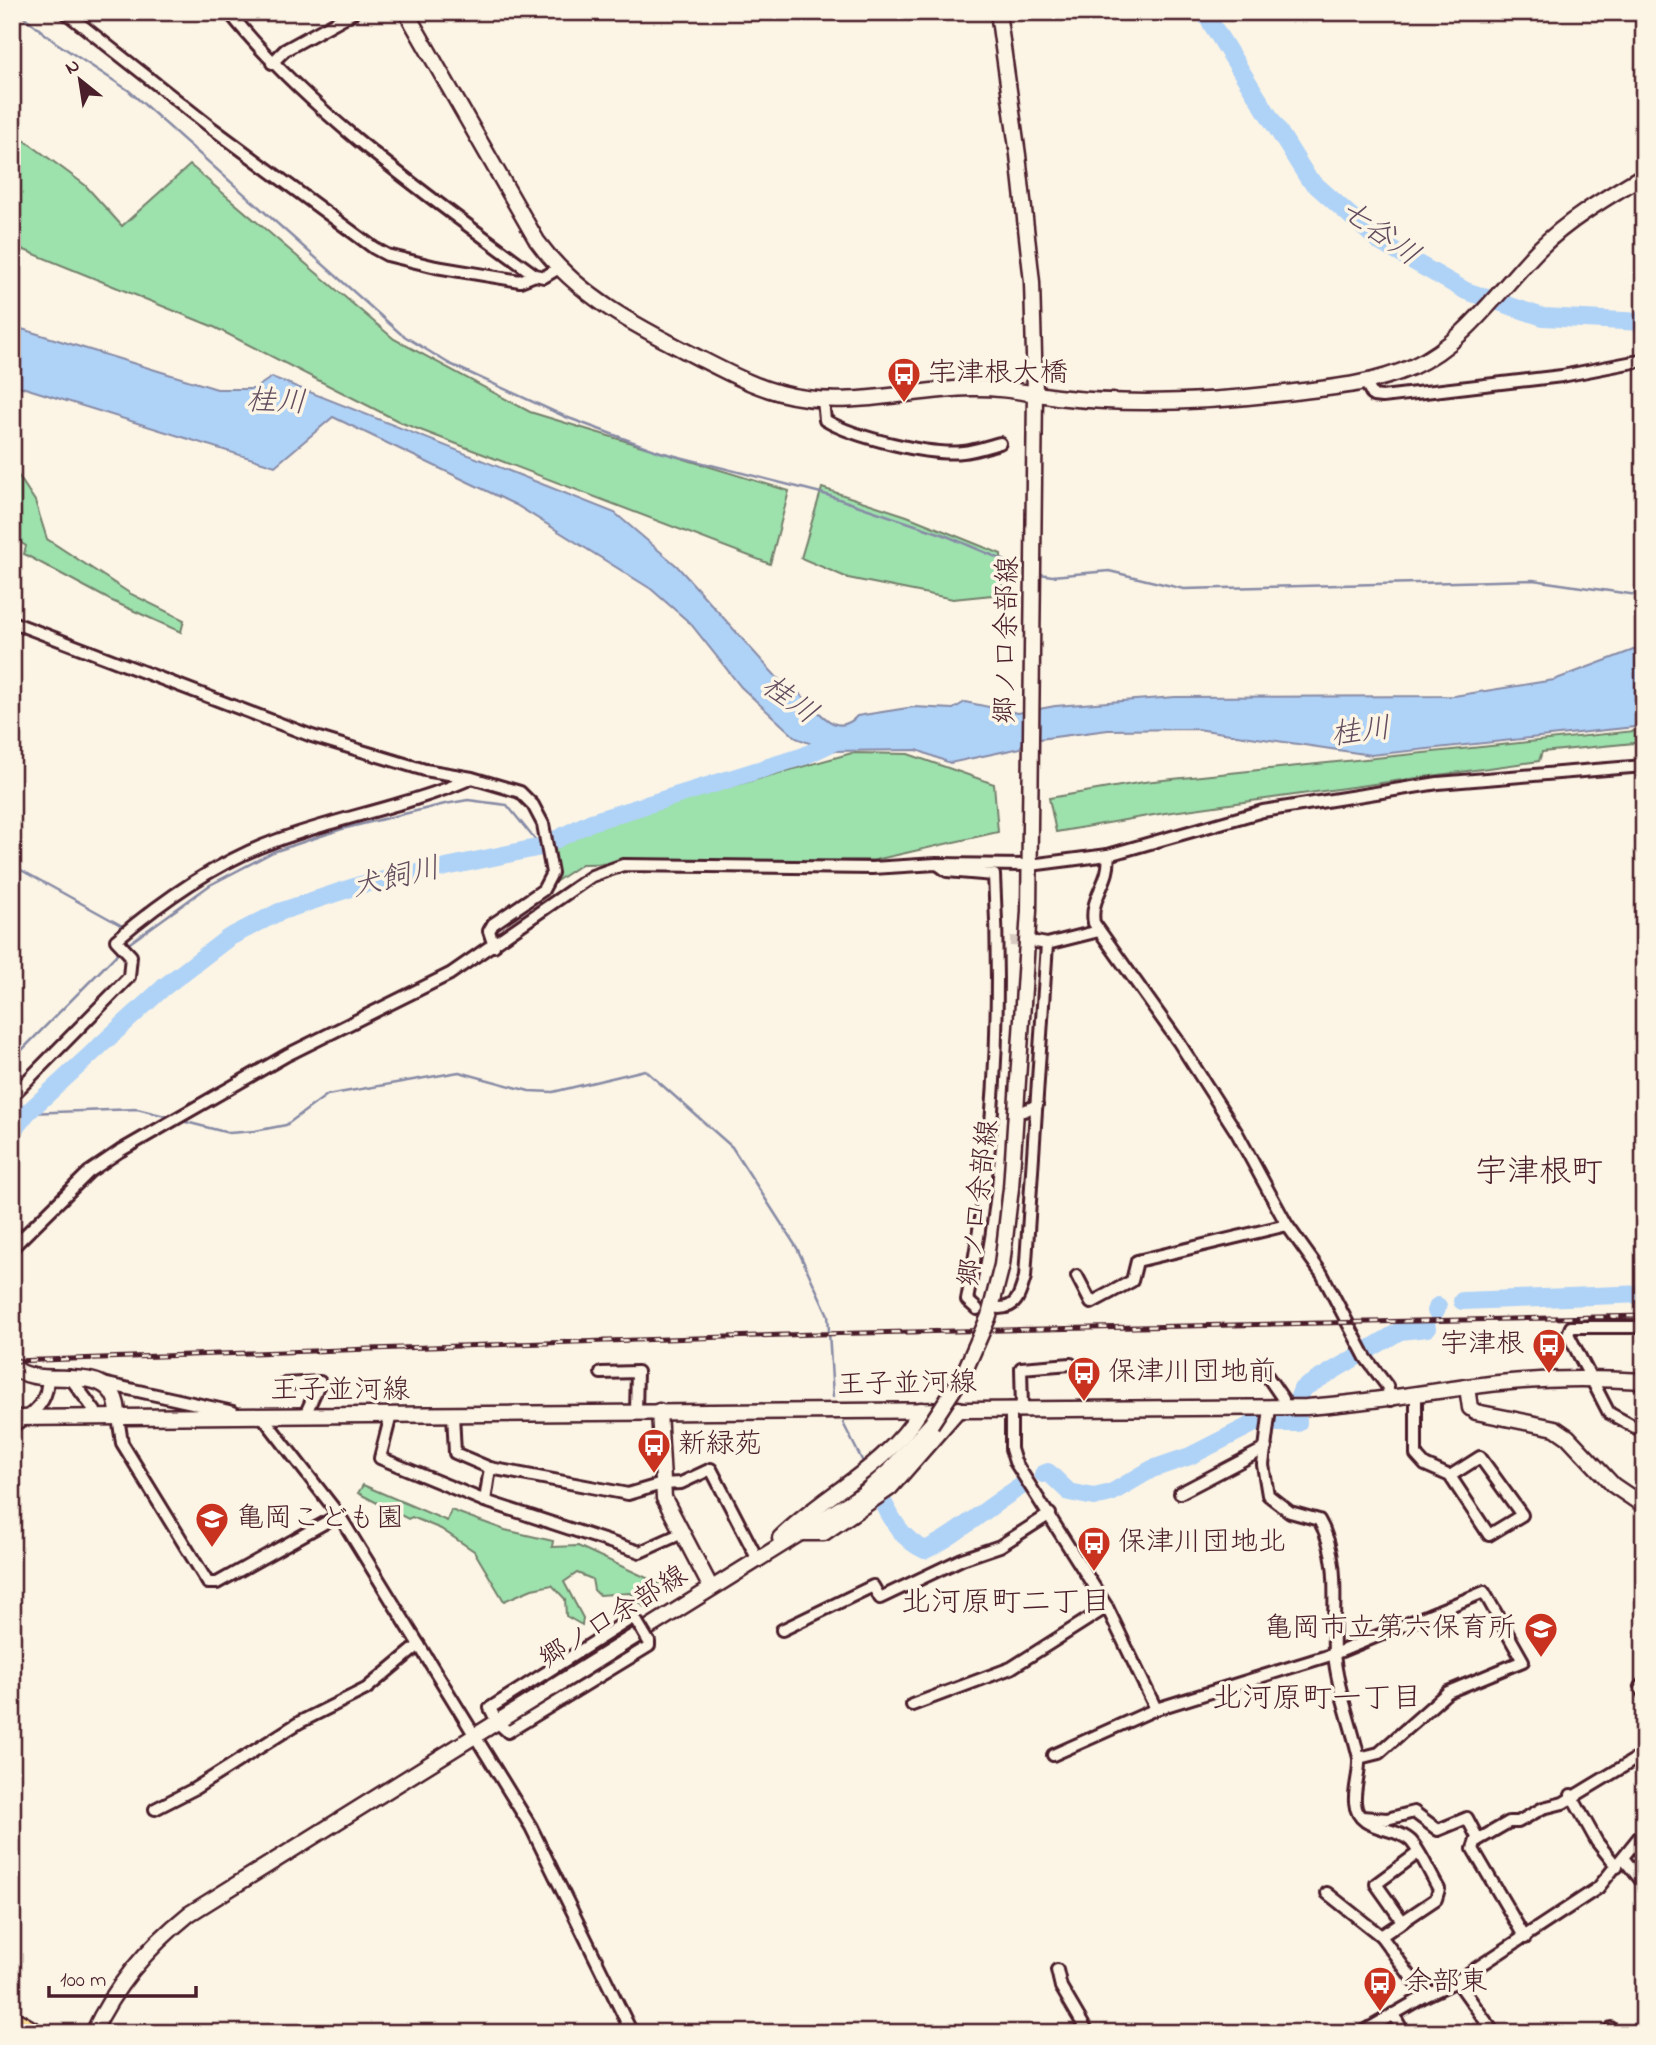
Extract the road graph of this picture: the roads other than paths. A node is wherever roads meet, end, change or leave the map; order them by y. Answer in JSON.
{"nodes":[{"id":1,"x":65,"y":12,"type":"edge"},
{"id":2,"x":229,"y":12,"type":"edge"},
{"id":3,"x":354,"y":12,"type":"edge"},
{"id":4,"x":406,"y":12,"type":"edge"},
{"id":5,"x":998,"y":12,"type":"edge"},
{"id":6,"x":272,"y":63,"type":"junction"},
{"id":7,"x":1644,"y":175,"type":"edge"},
{"id":8,"x":559,"y":268,"type":"junction"},
{"id":9,"x":535,"y":275,"type":"junction"},
{"id":10,"x":1644,"y":360,"type":"edge"},
{"id":11,"x":1366,"y":383,"type":"junction"},
{"id":12,"x":1035,"y":392,"type":"junction"},
{"id":13,"x":823,"y":401,"type":"junction"},
{"id":14,"x":1000,"y":443,"type":"dead end"},
{"id":15,"x":12,"y":622,"type":"edge"},
{"id":16,"x":1644,"y":766,"type":"edge"},
{"id":17,"x":472,"y":778,"type":"junction"},
{"id":18,"x":1108,"y":855,"type":"junction"},
{"id":19,"x":936,"y":864,"type":"junction"},
{"id":20,"x":1030,"y":865,"type":"junction"},
{"id":21,"x":1099,"y":931,"type":"junction"},
{"id":22,"x":998,"y":940,"type":"junction"},
{"id":23,"x":1010,"y":941,"type":"tunnel mouth"},
{"id":24,"x":494,"y":946,"type":"junction"},
{"id":25,"x":12,"y":1096,"type":"edge"},
{"id":26,"x":1037,"y":1105,"type":"junction"},
{"id":27,"x":1024,"y":1111,"type":"dead end"},
{"id":28,"x":1004,"y":1118,"type":"dead end"},
{"id":29,"x":990,"y":1121,"type":"junction"},
{"id":30,"x":1287,"y":1225,"type":"junction"},
{"id":31,"x":12,"y":1248,"type":"edge"},
{"id":32,"x":1077,"y":1276,"type":"dead end"},
{"id":33,"x":988,"y":1311,"type":"junction"},
{"id":34,"x":1644,"y":1327,"type":"edge"},
{"id":35,"x":1071,"y":1364,"type":"dead end"},
{"id":36,"x":1259,"y":1364,"type":"dead end"},
{"id":37,"x":12,"y":1365,"type":"edge"},
{"id":38,"x":601,"y":1373,"type":"dead end"},
{"id":39,"x":47,"y":1376,"type":"junction"},
{"id":40,"x":69,"y":1376,"type":"junction"},
{"id":41,"x":1593,"y":1379,"type":"junction"},
{"id":42,"x":1644,"y":1381,"type":"edge"},
{"id":43,"x":98,"y":1382,"type":"junction"},
{"id":44,"x":284,"y":1384,"type":"dead end"},
{"id":45,"x":1467,"y":1387,"type":"junction"},
{"id":46,"x":1416,"y":1396,"type":"junction"},
{"id":47,"x":1391,"y":1400,"type":"junction"},
{"id":48,"x":1280,"y":1407,"type":"junction"},
{"id":49,"x":1016,"y":1408,"type":"junction"},
{"id":50,"x":959,"y":1409,"type":"junction"},
{"id":51,"x":920,"y":1410,"type":"junction"},
{"id":52,"x":95,"y":1411,"type":"dead end"},
{"id":53,"x":636,"y":1411,"type":"junction"},
{"id":54,"x":659,"y":1411,"type":"junction"},
{"id":55,"x":305,"y":1415,"type":"junction"},
{"id":56,"x":391,"y":1415,"type":"junction"},
{"id":57,"x":453,"y":1415,"type":"junction"},
{"id":58,"x":256,"y":1416,"type":"junction"},
{"id":59,"x":118,"y":1417,"type":"junction"},
{"id":60,"x":12,"y":1418,"type":"edge"},
{"id":61,"x":12,"y":1426,"type":"edge"},
{"id":62,"x":1644,"y":1432,"type":"edge"},
{"id":63,"x":1266,"y":1448,"type":"junction"},
{"id":64,"x":490,"y":1468,"type":"junction"},
{"id":65,"x":1450,"y":1476,"type":"junction"},
{"id":66,"x":663,"y":1484,"type":"junction"},
{"id":67,"x":1180,"y":1493,"type":"dead end"},
{"id":68,"x":485,"y":1501,"type":"junction"},
{"id":69,"x":1644,"y":1506,"type":"edge"},
{"id":70,"x":1050,"y":1514,"type":"junction"},
{"id":71,"x":340,"y":1515,"type":"junction"},
{"id":72,"x":799,"y":1533,"type":"junction"},
{"id":73,"x":680,"y":1534,"type":"junction"},
{"id":74,"x":760,"y":1556,"type":"junction"},
{"id":75,"x":710,"y":1586,"type":"junction"},
{"id":76,"x":1107,"y":1607,"type":"junction"},
{"id":77,"x":782,"y":1630,"type":"dead end"},
{"id":78,"x":419,"y":1645,"type":"junction"},
{"id":79,"x":1334,"y":1654,"type":"junction"},
{"id":80,"x":1644,"y":1682,"type":"edge"},
{"id":81,"x":1644,"y":1694,"type":"edge"},
{"id":82,"x":912,"y":1705,"type":"dead end"},
{"id":83,"x":1156,"y":1709,"type":"junction"},
{"id":84,"x":497,"y":1722,"type":"junction"},
{"id":85,"x":474,"y":1737,"type":"junction"},
{"id":86,"x":1644,"y":1754,"type":"edge"},
{"id":87,"x":1053,"y":1755,"type":"dead end"},
{"id":88,"x":1359,"y":1758,"type":"junction"},
{"id":89,"x":1572,"y":1795,"type":"junction"},
{"id":90,"x":155,"y":1809,"type":"dead end"},
{"id":91,"x":1362,"y":1817,"type":"junction"},
{"id":92,"x":1644,"y":1831,"type":"edge"},
{"id":93,"x":1476,"y":1841,"type":"junction"},
{"id":94,"x":1418,"y":1853,"type":"junction"},
{"id":95,"x":1620,"y":1862,"type":"junction"},
{"id":96,"x":1644,"y":1884,"type":"edge"},
{"id":97,"x":1327,"y":1893,"type":"dead end"},
{"id":98,"x":1403,"y":1922,"type":"junction"},
{"id":99,"x":1381,"y":1936,"type":"junction"},
{"id":100,"x":1525,"y":1938,"type":"junction"},
{"id":101,"x":1057,"y":1970,"type":"dead end"},
{"id":102,"x":1457,"y":1982,"type":"junction"},
{"id":103,"x":1425,"y":1996,"type":"junction"},
{"id":104,"x":1393,"y":2014,"type":"junction"},
{"id":105,"x":12,"y":2020,"type":"edge"},
{"id":106,"x":34,"y":2033,"type":"edge"},
{"id":107,"x":93,"y":2033,"type":"edge"},
{"id":108,"x":632,"y":2033,"type":"edge"},
{"id":109,"x":1088,"y":2033,"type":"edge"},
{"id":110,"x":1361,"y":2033,"type":"edge"},
{"id":111,"x":1404,"y":2033,"type":"edge"},
{"id":112,"x":1494,"y":2033,"type":"edge"}],
"edges":[{"from":1,"to":9,"type":"street"},
{"from":2,"to":6,"type":"street"},
{"from":3,"to":6,"type":"street"},
{"from":4,"to":8,"type":"main road"},
{"from":5,"to":12,"type":"main road","name":"郷ノ口余部線"},
{"from":6,"to":9,"type":"street"},
{"from":7,"to":11,"type":"main road"},
{"from":8,"to":9,"type":"street"},
{"from":8,"to":13,"type":"main road"},
{"from":10,"to":11,"type":"street"},
{"from":11,"to":12,"type":"main road"},
{"from":12,"to":13,"type":"main road"},
{"from":12,"to":20,"type":"main road","name":"郷ノ口余部線"},
{"from":13,"to":14,"type":"street"},
{"from":15,"to":17,"type":"street"},
{"from":16,"to":18,"type":"street"},
{"from":17,"to":24,"type":"street"},
{"from":17,"to":25,"type":"street"},
{"from":18,"to":20,"type":"street"},
{"from":18,"to":21,"type":"street"},
{"from":19,"to":20,"type":"street"},
{"from":19,"to":22,"type":"street"},
{"from":19,"to":24,"type":"street"},
{"from":20,"to":33,"type":"main road","name":"郷ノ口余部線"},
{"from":21,"to":26,"type":"street"},
{"from":21,"to":30,"type":"street"},
{"from":22,"to":23,"type":"street"},
{"from":22,"to":29,"type":"street"},
{"from":24,"to":31,"type":"street"},
{"from":26,"to":27,"type":"street"},
{"from":26,"to":33,"type":"street"},
{"from":28,"to":29,"type":"street"},
{"from":29,"to":33,"type":"street"},
{"from":30,"to":32,"type":"street"},
{"from":30,"to":47,"type":"street"},
{"from":33,"to":72,"type":"main road","name":"郷ノ口余部線","bridge":true},
{"from":34,"to":41,"type":"street"},
{"from":35,"to":49,"type":"street"},
{"from":36,"to":48,"type":"street"},
{"from":37,"to":39,"type":"main road"},
{"from":38,"to":53,"type":"street"},
{"from":39,"to":40,"type":"main road"},
{"from":39,"to":61,"type":"street"},
{"from":40,"to":43,"type":"main road"},
{"from":40,"to":52,"type":"street"},
{"from":41,"to":42,"type":"main road","name":"王子並河線"},
{"from":41,"to":45,"type":"main road","name":"王子並河線"},
{"from":41,"to":62,"type":"street"},
{"from":43,"to":58,"type":"street"},
{"from":43,"to":59,"type":"main road"},
{"from":44,"to":55,"type":"street"},
{"from":45,"to":46,"type":"main road","name":"王子並河線"},
{"from":45,"to":69,"type":"main road"},
{"from":46,"to":47,"type":"main road","name":"王子並河線"},
{"from":46,"to":65,"type":"street"},
{"from":47,"to":48,"type":"main road","name":"王子並河線"},
{"from":48,"to":49,"type":"main road","name":"王子並河線"},
{"from":48,"to":63,"type":"street"},
{"from":49,"to":50,"type":"main road","name":"王子並河線"},
{"from":49,"to":70,"type":"street"},
{"from":50,"to":51,"type":"main road","name":"王子並河線"},
{"from":50,"to":72,"type":"main road"},
{"from":51,"to":54,"type":"main road","name":"王子並河線"},
{"from":51,"to":74,"type":"main road"},
{"from":53,"to":54,"type":"main road","name":"王子並河線"},
{"from":53,"to":57,"type":"main road","name":"王子並河線"},
{"from":54,"to":66,"type":"main road"},
{"from":55,"to":56,"type":"main road","name":"王子並河線"},
{"from":55,"to":58,"type":"main road","name":"王子並河線"},
{"from":56,"to":57,"type":"main road","name":"王子並河線"},
{"from":56,"to":68,"type":"street"},
{"from":57,"to":64,"type":"street"},
{"from":58,"to":59,"type":"main road","name":"王子並河線"},
{"from":58,"to":71,"type":"street"},
{"from":59,"to":60,"type":"main road","name":"王子並河線"},
{"from":59,"to":71,"type":"street"},
{"from":63,"to":67,"type":"street"},
{"from":63,"to":79,"type":"street"},
{"from":64,"to":66,"type":"street"},
{"from":64,"to":68,"type":"street"},
{"from":65,"to":65,"type":"street"},
{"from":66,"to":73,"type":"main road"},
{"from":66,"to":74,"type":"street"},
{"from":68,"to":73,"type":"street"},
{"from":70,"to":76,"type":"street"},
{"from":70,"to":77,"type":"street"},
{"from":71,"to":78,"type":"street"},
{"from":72,"to":74,"type":"main road","name":"郷ノ口余部線"},
{"from":73,"to":75,"type":"main road"},
{"from":74,"to":75,"type":"main road","name":"郷ノ口余部線"},
{"from":75,"to":84,"type":"main road","name":"郷ノ口余部線"},
{"from":76,"to":82,"type":"street"},
{"from":76,"to":83,"type":"street"},
{"from":78,"to":85,"type":"street"},
{"from":78,"to":90,"type":"street"},
{"from":79,"to":83,"type":"street"},
{"from":79,"to":88,"type":"street"},
{"from":79,"to":88,"type":"street"},
{"from":80,"to":81,"type":"street"},
{"from":83,"to":87,"type":"street"},
{"from":84,"to":84,"type":"street","bridge":true},
{"from":84,"to":85,"type":"main road","name":"郷ノ口余部線"},
{"from":85,"to":107,"type":"main road","name":"郷ノ口余部線"},
{"from":85,"to":108,"type":"street"},
{"from":86,"to":89,"type":"street"},
{"from":88,"to":91,"type":"street"},
{"from":89,"to":93,"type":"street"},
{"from":89,"to":95,"type":"street"},
{"from":91,"to":93,"type":"street"},
{"from":91,"to":94,"type":"street"},
{"from":92,"to":95,"type":"street"},
{"from":93,"to":100,"type":"street"},
{"from":94,"to":98,"type":"street"},
{"from":94,"to":98,"type":"street"},
{"from":95,"to":96,"type":"street"},
{"from":95,"to":100,"type":"street"},
{"from":97,"to":99,"type":"street"},
{"from":98,"to":99,"type":"street"},
{"from":99,"to":103,"type":"street"},
{"from":100,"to":102,"type":"street"},
{"from":101,"to":109,"type":"street"},
{"from":102,"to":103,"type":"street"},
{"from":102,"to":112,"type":"street"},
{"from":103,"to":104,"type":"street"},
{"from":104,"to":110,"type":"street"},
{"from":104,"to":111,"type":"street"},
{"from":105,"to":106,"type":"highway"}]}
